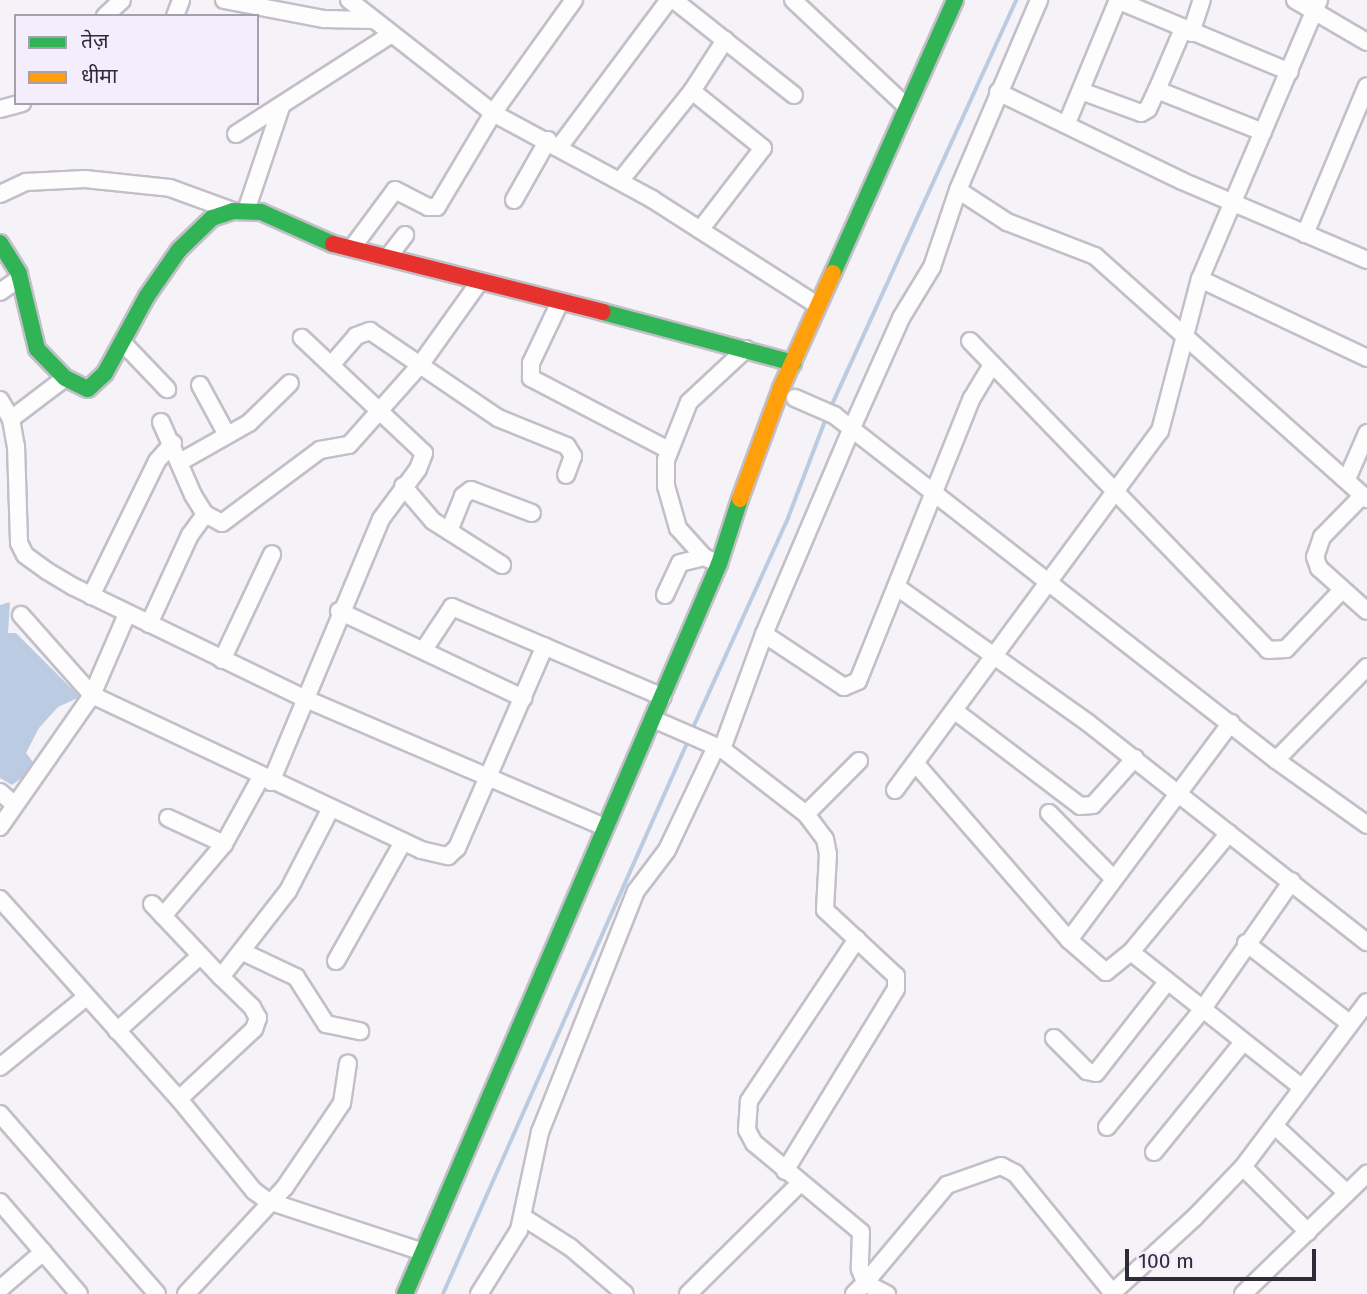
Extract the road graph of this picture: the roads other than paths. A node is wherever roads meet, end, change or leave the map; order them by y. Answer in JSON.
{"nodes":[{"id":1,"x":122,"y":0,"type":"edge"},
{"id":2,"x":224,"y":0,"type":"edge"},
{"id":3,"x":349,"y":0,"type":"edge"},
{"id":4,"x":574,"y":0,"type":"edge"},
{"id":5,"x":671,"y":0,"type":"edge"},
{"id":6,"x":793,"y":0,"type":"edge"},
{"id":7,"x":955,"y":0,"type":"edge"},
{"id":8,"x":970,"y":0,"type":"edge"},
{"id":9,"x":1039,"y":0,"type":"edge"},
{"id":10,"x":1117,"y":0,"type":"edge"},
{"id":11,"x":1202,"y":0,"type":"edge"},
{"id":12,"x":1295,"y":0,"type":"edge"},
{"id":13,"x":1317,"y":4,"type":"edge"},
{"id":14,"x":287,"y":5,"type":"edge"},
{"id":15,"x":107,"y":14,"type":"edge"},
{"id":16,"x":373,"y":20,"type":"junction"},
{"id":17,"x":1187,"y":31,"type":"junction"},
{"id":18,"x":392,"y":34,"type":"junction"},
{"id":19,"x":725,"y":40,"type":"junction"},
{"id":20,"x":1367,"y":42,"type":"edge"},
{"id":21,"x":1290,"y":72,"type":"junction"},
{"id":22,"x":1367,"y":86,"type":"edge"},
{"id":23,"x":1157,"y":90,"type":"junction"},
{"id":24,"x":692,"y":91,"type":"junction"},
{"id":25,"x":1081,"y":91,"type":"junction"},
{"id":26,"x":998,"y":92,"type":"junction"},
{"id":27,"x":794,"y":95,"type":"dead end"},
{"id":28,"x":281,"y":107,"type":"junction"},
{"id":29,"x":907,"y":107,"type":"junction"},
{"id":30,"x":493,"y":113,"type":"junction"},
{"id":31,"x":1067,"y":123,"type":"junction"},
{"id":32,"x":1263,"y":132,"type":"junction"},
{"id":33,"x":236,"y":134,"type":"dead end"},
{"id":34,"x":554,"y":143,"type":"junction"},
{"id":35,"x":620,"y":181,"type":"junction"},
{"id":36,"x":958,"y":190,"type":"junction"},
{"id":37,"x":0,"y":194,"type":"edge"},
{"id":38,"x":514,"y":200,"type":"dead end"},
{"id":39,"x":1232,"y":204,"type":"junction"},
{"id":40,"x":240,"y":211,"type":"junction"},
{"id":41,"x":700,"y":230,"type":"junction"},
{"id":42,"x":1305,"y":234,"type":"junction"},
{"id":43,"x":405,"y":235,"type":"dead end"},
{"id":44,"x":0,"y":243,"type":"edge"},
{"id":45,"x":352,"y":248,"type":"junction"},
{"id":46,"x":388,"y":257,"type":"junction"},
{"id":47,"x":1367,"y":260,"type":"edge"},
{"id":48,"x":20,"y":278,"type":"junction"},
{"id":49,"x":1200,"y":279,"type":"junction"},
{"id":50,"x":478,"y":284,"type":"junction"},
{"id":51,"x":0,"y":292,"type":"edge"},
{"id":52,"x":560,"y":302,"type":"junction"},
{"id":53,"x":817,"y":305,"type":"junction"},
{"id":54,"x":1185,"y":333,"type":"junction"},
{"id":55,"x":302,"y":338,"type":"dead end"},
{"id":56,"x":970,"y":341,"type":"dead end"},
{"id":57,"x":123,"y":342,"type":"junction"},
{"id":58,"x":746,"y":349,"type":"junction"},
{"id":59,"x":1367,"y":358,"type":"edge"},
{"id":60,"x":793,"y":363,"type":"junction"},
{"id":61,"x":332,"y":364,"type":"junction"},
{"id":62,"x":420,"y":365,"type":"junction"},
{"id":63,"x":992,"y":365,"type":"junction"},
{"id":64,"x":65,"y":378,"type":"junction"},
{"id":65,"x":290,"y":383,"type":"dead end"},
{"id":66,"x":200,"y":385,"type":"dead end"},
{"id":67,"x":167,"y":389,"type":"dead end"},
{"id":68,"x":0,"y":400,"type":"edge"},
{"id":69,"x":802,"y":400,"type":"junction"},
{"id":70,"x":380,"y":410,"type":"junction"},
{"id":71,"x":11,"y":419,"type":"junction"},
{"id":72,"x":161,"y":422,"type":"dead end"},
{"id":73,"x":851,"y":430,"type":"junction"},
{"id":74,"x":1367,"y":433,"type":"edge"},
{"id":75,"x":227,"y":435,"type":"junction"},
{"id":76,"x":173,"y":443,"type":"junction"},
{"id":77,"x":669,"y":450,"type":"junction"},
{"id":78,"x":180,"y":462,"type":"junction"},
{"id":79,"x":566,"y":475,"type":"dead end"},
{"id":80,"x":1346,"y":479,"type":"junction"},
{"id":81,"x":403,"y":486,"type":"junction"},
{"id":82,"x":1113,"y":493,"type":"junction"},
{"id":83,"x":934,"y":495,"type":"junction"},
{"id":84,"x":1365,"y":497,"type":"edge"},
{"id":85,"x":532,"y":513,"type":"dead end"},
{"id":86,"x":205,"y":514,"type":"junction"},
{"id":87,"x":449,"y":531,"type":"junction"},
{"id":88,"x":730,"y":533,"type":"junction"},
{"id":89,"x":272,"y":554,"type":"dead end"},
{"id":90,"x":711,"y":561,"type":"junction"},
{"id":91,"x":502,"y":565,"type":"dead end"},
{"id":92,"x":1046,"y":580,"type":"junction"},
{"id":93,"x":897,"y":587,"type":"junction"},
{"id":94,"x":1342,"y":590,"type":"junction"},
{"id":95,"x":665,"y":594,"type":"dead end"},
{"id":96,"x":91,"y":596,"type":"junction"},
{"id":97,"x":339,"y":611,"type":"junction"},
{"id":98,"x":1367,"y":611,"type":"edge"},
{"id":99,"x":127,"y":614,"type":"junction"},
{"id":100,"x":21,"y":615,"type":"dead end"},
{"id":101,"x":149,"y":624,"type":"junction"},
{"id":102,"x":764,"y":634,"type":"junction"},
{"id":103,"x":545,"y":646,"type":"junction"},
{"id":104,"x":425,"y":648,"type":"junction"},
{"id":105,"x":993,"y":654,"type":"junction"},
{"id":106,"x":222,"y":660,"type":"junction"},
{"id":107,"x":1367,"y":667,"type":"edge"},
{"id":108,"x":92,"y":695,"type":"junction"},
{"id":109,"x":663,"y":696,"type":"junction"},
{"id":110,"x":523,"y":698,"type":"junction"},
{"id":111,"x":306,"y":699,"type":"junction"},
{"id":112,"x":955,"y":711,"type":"junction"},
{"id":113,"x":653,"y":719,"type":"junction"},
{"id":114,"x":1231,"y":723,"type":"junction"},
{"id":115,"x":714,"y":746,"type":"junction"},
{"id":116,"x":1135,"y":758,"type":"junction"},
{"id":117,"x":1276,"y":760,"type":"junction"},
{"id":118,"x":859,"y":761,"type":"dead end"},
{"id":119,"x":916,"y":764,"type":"junction"},
{"id":120,"x":488,"y":779,"type":"junction"},
{"id":121,"x":266,"y":780,"type":"junction"},
{"id":122,"x":895,"y":790,"type":"dead end"},
{"id":123,"x":1178,"y":791,"type":"junction"},
{"id":124,"x":0,"y":792,"type":"edge"},
{"id":125,"x":14,"y":804,"type":"junction"},
{"id":126,"x":1087,"y":806,"type":"junction"},
{"id":127,"x":331,"y":808,"type":"junction"},
{"id":128,"x":1049,"y":813,"type":"dead end"},
{"id":129,"x":806,"y":814,"type":"junction"},
{"id":130,"x":168,"y":818,"type":"dead end"},
{"id":131,"x":1367,"y":825,"type":"edge"},
{"id":132,"x":0,"y":827,"type":"edge"},
{"id":133,"x":604,"y":827,"type":"junction"},
{"id":134,"x":1065,"y":831,"type":"junction"},
{"id":135,"x":1229,"y":833,"type":"junction"},
{"id":136,"x":403,"y":842,"type":"junction"},
{"id":137,"x":223,"y":844,"type":"junction"},
{"id":138,"x":1112,"y":877,"type":"junction"},
{"id":139,"x":1292,"y":881,"type":"junction"},
{"id":140,"x":0,"y":900,"type":"edge"},
{"id":141,"x":857,"y":939,"type":"junction"},
{"id":142,"x":1069,"y":940,"type":"junction"},
{"id":143,"x":1367,"y":942,"type":"edge"},
{"id":144,"x":1246,"y":943,"type":"junction"},
{"id":145,"x":243,"y":952,"type":"junction"},
{"id":146,"x":1131,"y":952,"type":"junction"},
{"id":147,"x":200,"y":956,"type":"junction"},
{"id":148,"x":336,"y":961,"type":"dead end"},
{"id":149,"x":221,"y":977,"type":"junction"},
{"id":150,"x":1167,"y":982,"type":"junction"},
{"id":151,"x":85,"y":998,"type":"junction"},
{"id":152,"x":1367,"y":1002,"type":"edge"},
{"id":153,"x":1202,"y":1010,"type":"junction"},
{"id":154,"x":1349,"y":1023,"type":"junction"},
{"id":155,"x":117,"y":1031,"type":"junction"},
{"id":156,"x":360,"y":1031,"type":"dead end"},
{"id":157,"x":1054,"y":1038,"type":"dead end"},
{"id":158,"x":1243,"y":1042,"type":"junction"},
{"id":159,"x":348,"y":1063,"type":"dead end"},
{"id":160,"x":0,"y":1067,"type":"edge"},
{"id":161,"x":1300,"y":1086,"type":"junction"},
{"id":162,"x":179,"y":1099,"type":"junction"},
{"id":163,"x":0,"y":1114,"type":"edge"},
{"id":164,"x":1276,"y":1127,"type":"junction"},
{"id":165,"x":1107,"y":1128,"type":"dead end"},
{"id":166,"x":1154,"y":1152,"type":"dead end"},
{"id":167,"x":1243,"y":1167,"type":"junction"},
{"id":168,"x":785,"y":1171,"type":"junction"},
{"id":169,"x":1367,"y":1174,"type":"edge"},
{"id":170,"x":800,"y":1183,"type":"junction"},
{"id":171,"x":1347,"y":1193,"type":"junction"},
{"id":172,"x":268,"y":1201,"type":"junction"},
{"id":173,"x":0,"y":1202,"type":"edge"},
{"id":174,"x":523,"y":1217,"type":"junction"},
{"id":175,"x":1308,"y":1232,"type":"junction"},
{"id":176,"x":43,"y":1252,"type":"junction"},
{"id":177,"x":423,"y":1252,"type":"junction"},
{"id":178,"x":0,"y":1289,"type":"edge"},
{"id":179,"x":860,"y":1289,"type":"edge"},
{"id":180,"x":691,"y":1293,"type":"edge"},
{"id":181,"x":1111,"y":1293,"type":"edge"},
{"id":182,"x":79,"y":1294,"type":"edge"},
{"id":183,"x":158,"y":1294,"type":"edge"},
{"id":184,"x":186,"y":1294,"type":"edge"},
{"id":185,"x":405,"y":1294,"type":"edge"},
{"id":186,"x":479,"y":1294,"type":"edge"},
{"id":187,"x":625,"y":1294,"type":"edge"},
{"id":188,"x":887,"y":1294,"type":"edge"},
{"id":189,"x":1243,"y":1294,"type":"edge"}],
"edges":[{"from":1,"to":15,"type":"street"},
{"from":2,"to":14,"type":"street"},
{"from":3,"to":16,"type":"street"},
{"from":4,"to":30,"type":"street"},
{"from":5,"to":19,"type":"street"},
{"from":5,"to":34,"type":"street"},
{"from":6,"to":29,"type":"street"},
{"from":7,"to":29,"type":"main road"},
{"from":8,"to":69,"type":"main road"},
{"from":9,"to":26,"type":"street"},
{"from":10,"to":17,"type":"street"},
{"from":10,"to":25,"type":"street"},
{"from":11,"to":17,"type":"street"},
{"from":12,"to":13,"type":"street"},
{"from":13,"to":20,"type":"street"},
{"from":13,"to":21,"type":"street"},
{"from":14,"to":16,"type":"street"},
{"from":16,"to":18,"type":"street"},
{"from":17,"to":21,"type":"street"},
{"from":17,"to":23,"type":"street"},
{"from":18,"to":28,"type":"street"},
{"from":18,"to":30,"type":"street"},
{"from":19,"to":24,"type":"street"},
{"from":19,"to":27,"type":"street"},
{"from":21,"to":32,"type":"street"},
{"from":22,"to":42,"type":"street"},
{"from":23,"to":25,"type":"street"},
{"from":23,"to":32,"type":"street"},
{"from":24,"to":35,"type":"street"},
{"from":24,"to":41,"type":"street"},
{"from":25,"to":31,"type":"street"},
{"from":26,"to":31,"type":"street"},
{"from":26,"to":36,"type":"street"},
{"from":28,"to":33,"type":"street"},
{"from":28,"to":40,"type":"street"},
{"from":29,"to":53,"type":"main road"},
{"from":30,"to":34,"type":"street"},
{"from":30,"to":45,"type":"street"},
{"from":31,"to":39,"type":"street"},
{"from":32,"to":39,"type":"street"},
{"from":34,"to":35,"type":"street"},
{"from":34,"to":38,"type":"street"},
{"from":35,"to":41,"type":"street"},
{"from":36,"to":54,"type":"street"},
{"from":36,"to":73,"type":"street"},
{"from":37,"to":40,"type":"street"},
{"from":39,"to":42,"type":"street"},
{"from":39,"to":49,"type":"street"},
{"from":40,"to":45,"type":"main road"},
{"from":40,"to":57,"type":"main road"},
{"from":41,"to":53,"type":"street"},
{"from":42,"to":47,"type":"street"},
{"from":43,"to":46,"type":"street"},
{"from":44,"to":48,"type":"main road"},
{"from":45,"to":46,"type":"main road"},
{"from":46,"to":50,"type":"main road"},
{"from":48,"to":51,"type":"street"},
{"from":48,"to":64,"type":"main road"},
{"from":49,"to":54,"type":"street"},
{"from":49,"to":59,"type":"street"},
{"from":50,"to":52,"type":"main road"},
{"from":50,"to":62,"type":"street"},
{"from":52,"to":58,"type":"main road"},
{"from":52,"to":77,"type":"street"},
{"from":53,"to":60,"type":"main road"},
{"from":54,"to":80,"type":"street"},
{"from":54,"to":82,"type":"street"},
{"from":55,"to":61,"type":"street"},
{"from":56,"to":63,"type":"street"},
{"from":57,"to":64,"type":"main road"},
{"from":57,"to":67,"type":"street"},
{"from":58,"to":60,"type":"main road"},
{"from":58,"to":77,"type":"street"},
{"from":60,"to":88,"type":"main road"},
{"from":61,"to":62,"type":"street"},
{"from":61,"to":70,"type":"street"},
{"from":62,"to":70,"type":"street"},
{"from":62,"to":79,"type":"street"},
{"from":63,"to":82,"type":"street"},
{"from":63,"to":83,"type":"street"},
{"from":64,"to":71,"type":"street"},
{"from":65,"to":75,"type":"street"},
{"from":66,"to":75,"type":"street"},
{"from":68,"to":71,"type":"street"},
{"from":69,"to":73,"type":"street"},
{"from":69,"to":88,"type":"main road"},
{"from":70,"to":81,"type":"street"},
{"from":70,"to":86,"type":"street"},
{"from":71,"to":96,"type":"street"},
{"from":72,"to":76,"type":"street"},
{"from":73,"to":83,"type":"street"},
{"from":73,"to":102,"type":"street"},
{"from":74,"to":80,"type":"street"},
{"from":75,"to":78,"type":"street"},
{"from":76,"to":78,"type":"street"},
{"from":76,"to":96,"type":"street"},
{"from":77,"to":90,"type":"street"},
{"from":78,"to":86,"type":"street"},
{"from":80,"to":84,"type":"street"},
{"from":81,"to":87,"type":"street"},
{"from":81,"to":97,"type":"street"},
{"from":82,"to":92,"type":"street"},
{"from":82,"to":94,"type":"street"},
{"from":83,"to":92,"type":"street"},
{"from":83,"to":93,"type":"street"},
{"from":84,"to":94,"type":"street"},
{"from":85,"to":87,"type":"street"},
{"from":86,"to":101,"type":"street"},
{"from":87,"to":91,"type":"street"},
{"from":88,"to":90,"type":"main road"},
{"from":89,"to":106,"type":"street"},
{"from":90,"to":95,"type":"street"},
{"from":90,"to":109,"type":"main road"},
{"from":92,"to":105,"type":"street"},
{"from":92,"to":114,"type":"street"},
{"from":93,"to":102,"type":"street"},
{"from":93,"to":105,"type":"street"},
{"from":94,"to":98,"type":"street"},
{"from":96,"to":99,"type":"street"},
{"from":97,"to":104,"type":"street"},
{"from":97,"to":111,"type":"street"},
{"from":99,"to":101,"type":"street"},
{"from":99,"to":108,"type":"street"},
{"from":100,"to":108,"type":"street"},
{"from":101,"to":106,"type":"street"},
{"from":102,"to":115,"type":"street"},
{"from":103,"to":104,"type":"street"},
{"from":103,"to":109,"type":"street"},
{"from":103,"to":110,"type":"street"},
{"from":104,"to":110,"type":"street"},
{"from":105,"to":112,"type":"street"},
{"from":105,"to":116,"type":"street"},
{"from":106,"to":111,"type":"street"},
{"from":107,"to":117,"type":"street"},
{"from":108,"to":121,"type":"street"},
{"from":108,"to":125,"type":"street"},
{"from":109,"to":113,"type":"main road"},
{"from":110,"to":120,"type":"street"},
{"from":111,"to":120,"type":"street"},
{"from":111,"to":121,"type":"street"},
{"from":112,"to":119,"type":"street"},
{"from":112,"to":126,"type":"street"},
{"from":113,"to":115,"type":"street"},
{"from":113,"to":133,"type":"main road"},
{"from":114,"to":117,"type":"street"},
{"from":114,"to":123,"type":"street"},
{"from":115,"to":129,"type":"street"},
{"from":115,"to":174,"type":"street"},
{"from":116,"to":123,"type":"street"},
{"from":116,"to":126,"type":"street"},
{"from":117,"to":131,"type":"street"},
{"from":118,"to":129,"type":"street"},
{"from":119,"to":122,"type":"street"},
{"from":119,"to":142,"type":"street"},
{"from":120,"to":133,"type":"street"},
{"from":120,"to":136,"type":"street"},
{"from":121,"to":127,"type":"street"},
{"from":121,"to":137,"type":"street"},
{"from":123,"to":135,"type":"street"},
{"from":123,"to":138,"type":"street"},
{"from":124,"to":125,"type":"street"},
{"from":125,"to":132,"type":"street"},
{"from":126,"to":134,"type":"street"},
{"from":127,"to":136,"type":"street"},
{"from":127,"to":145,"type":"street"},
{"from":128,"to":134,"type":"street"},
{"from":129,"to":141,"type":"street"},
{"from":130,"to":137,"type":"street"},
{"from":133,"to":177,"type":"main road"},
{"from":134,"to":138,"type":"street"},
{"from":135,"to":139,"type":"street"},
{"from":135,"to":146,"type":"street"},
{"from":136,"to":148,"type":"street"},
{"from":137,"to":147,"type":"street"},
{"from":138,"to":142,"type":"street"},
{"from":139,"to":143,"type":"street"},
{"from":139,"to":144,"type":"street"},
{"from":140,"to":151,"type":"street"},
{"from":141,"to":168,"type":"street"},
{"from":141,"to":168,"type":"street"},
{"from":142,"to":146,"type":"street"},
{"from":144,"to":153,"type":"street"},
{"from":144,"to":154,"type":"street"},
{"from":145,"to":149,"type":"street"},
{"from":145,"to":156,"type":"street"},
{"from":146,"to":150,"type":"street"},
{"from":147,"to":149,"type":"street"},
{"from":147,"to":155,"type":"street"},
{"from":149,"to":162,"type":"street"},
{"from":150,"to":153,"type":"street"},
{"from":150,"to":157,"type":"street"},
{"from":151,"to":155,"type":"street"},
{"from":151,"to":160,"type":"street"},
{"from":152,"to":154,"type":"street"},
{"from":153,"to":158,"type":"street"},
{"from":153,"to":165,"type":"street"},
{"from":154,"to":161,"type":"street"},
{"from":155,"to":162,"type":"street"},
{"from":158,"to":161,"type":"street"},
{"from":158,"to":166,"type":"street"},
{"from":159,"to":172,"type":"street"},
{"from":161,"to":164,"type":"street"},
{"from":162,"to":172,"type":"street"},
{"from":163,"to":183,"type":"street"},
{"from":164,"to":167,"type":"street"},
{"from":164,"to":171,"type":"street"},
{"from":167,"to":175,"type":"street"},
{"from":167,"to":181,"type":"street"},
{"from":168,"to":170,"type":"street"},
{"from":169,"to":171,"type":"street"},
{"from":170,"to":179,"type":"street"},
{"from":170,"to":180,"type":"street"},
{"from":171,"to":175,"type":"street"},
{"from":172,"to":177,"type":"street"},
{"from":172,"to":184,"type":"street"},
{"from":173,"to":176,"type":"street"},
{"from":174,"to":186,"type":"street"},
{"from":174,"to":187,"type":"street"},
{"from":175,"to":189,"type":"street"},
{"from":176,"to":178,"type":"street"},
{"from":176,"to":182,"type":"street"},
{"from":177,"to":185,"type":"main road"},
{"from":179,"to":181,"type":"street"},
{"from":179,"to":188,"type":"street"}]}
